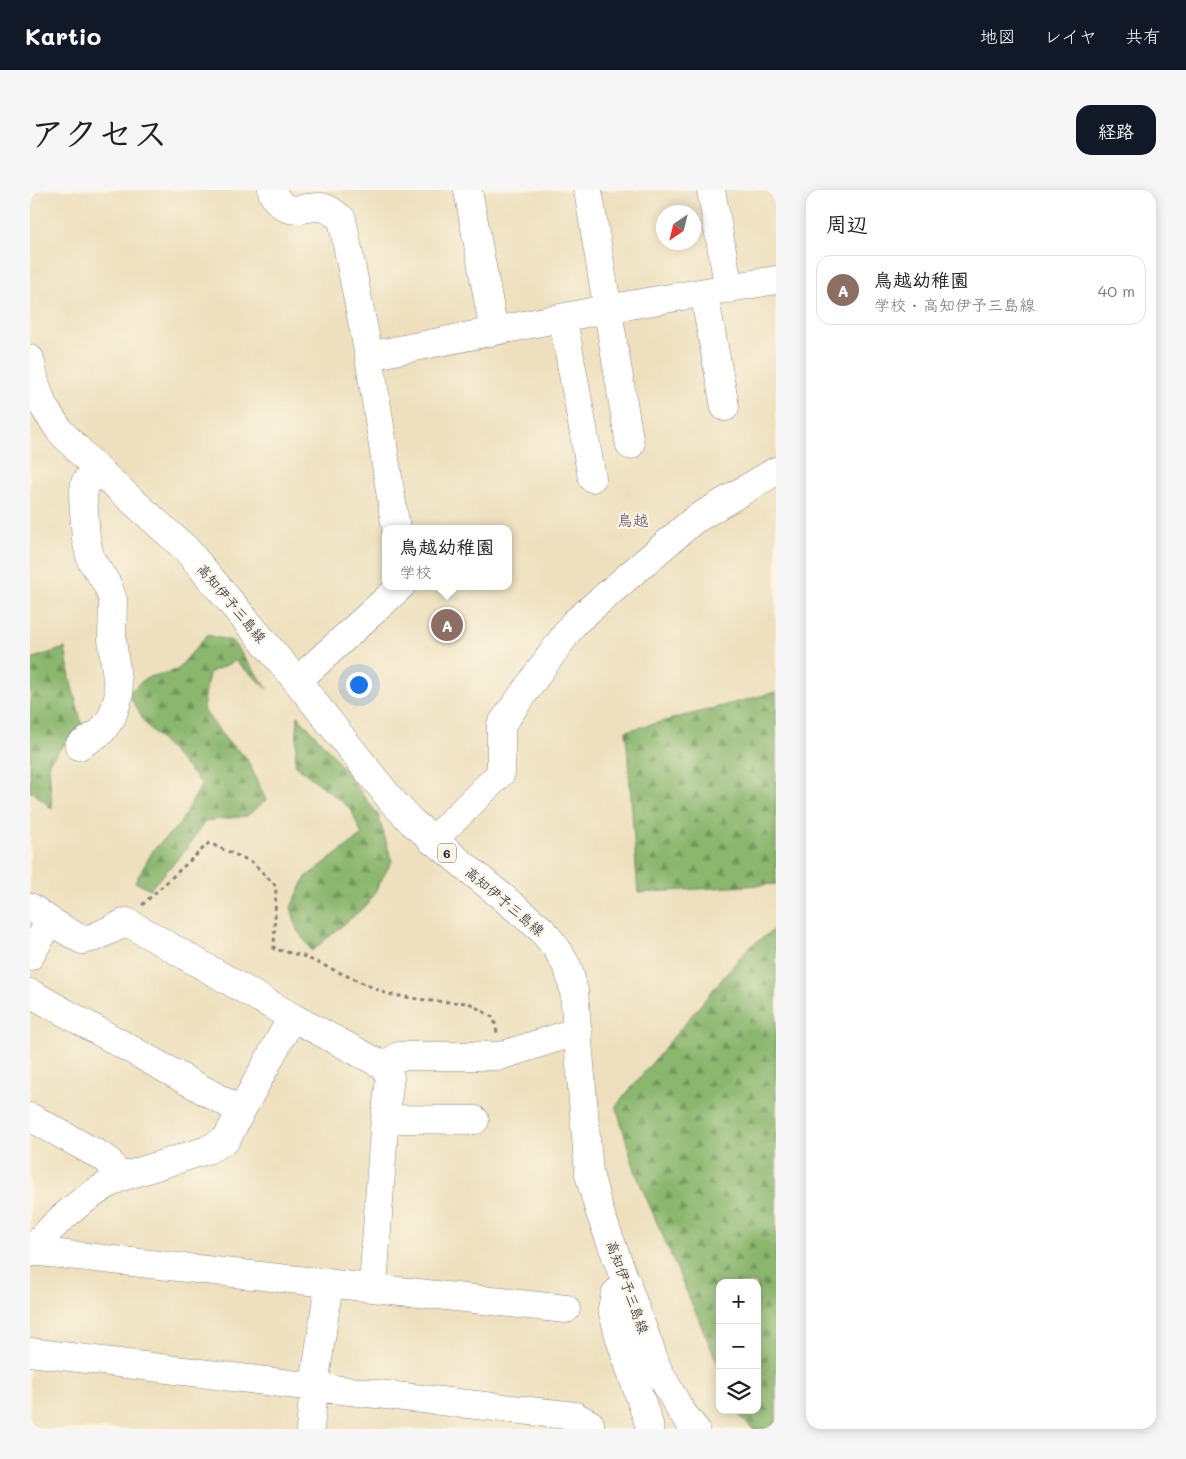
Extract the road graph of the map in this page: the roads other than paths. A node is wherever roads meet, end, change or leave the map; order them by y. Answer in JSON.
{"nodes":[{"id":1,"x":272,"y":190,"type":"edge"},
{"id":2,"x":468,"y":190,"type":"edge"},
{"id":3,"x":588,"y":190,"type":"edge"},
{"id":4,"x":711,"y":190,"type":"edge"},
{"id":5,"x":776,"y":280,"type":"edge"},
{"id":6,"x":717,"y":291,"type":"junction"},
{"id":7,"x":606,"y":309,"type":"junction"},
{"id":8,"x":563,"y":319,"type":"junction"},
{"id":9,"x":494,"y":331,"type":"junction"},
{"id":10,"x":369,"y":356,"type":"junction"},
{"id":11,"x":30,"y":359,"type":"edge"},
{"id":12,"x":725,"y":407,"type":"dead end"},
{"id":13,"x":630,"y":445,"type":"dead end"},
{"id":14,"x":96,"y":468,"type":"junction"},
{"id":15,"x":776,"y":471,"type":"edge"},
{"id":16,"x":592,"y":478,"type":"dead end"},
{"id":17,"x":395,"y":525,"type":"edge"},
{"id":18,"x":397,"y":590,"type":"edge"},
{"id":19,"x":297,"y":680,"type":"junction"},
{"id":20,"x":79,"y":746,"type":"dead end"},
{"id":21,"x":432,"y":840,"type":"junction"},
{"id":22,"x":40,"y":914,"type":"edge"},
{"id":23,"x":30,"y":956,"type":"edge"},
{"id":24,"x":30,"y":993,"type":"edge"},
{"id":25,"x":292,"y":1017,"type":"junction"},
{"id":26,"x":578,"y":1031,"type":"junction"},
{"id":27,"x":384,"y":1066,"type":"junction"},
{"id":28,"x":241,"y":1111,"type":"junction"},
{"id":29,"x":30,"y":1117,"type":"edge"},
{"id":30,"x":386,"y":1119,"type":"junction"},
{"id":31,"x":475,"y":1120,"type":"dead end"},
{"id":32,"x":119,"y":1178,"type":"junction"},
{"id":33,"x":31,"y":1252,"type":"edge"},
{"id":34,"x":329,"y":1283,"type":"junction"},
{"id":35,"x":627,"y":1283,"type":"junction"},
{"id":36,"x":373,"y":1287,"type":"junction"},
{"id":37,"x":566,"y":1309,"type":"dead end"},
{"id":38,"x":30,"y":1352,"type":"edge"},
{"id":39,"x":314,"y":1387,"type":"junction"},
{"id":40,"x":310,"y":1429,"type":"edge"},
{"id":41,"x":590,"y":1429,"type":"edge"},
{"id":42,"x":649,"y":1429,"type":"edge"},
{"id":43,"x":695,"y":1429,"type":"edge"}],
"edges":[{"from":1,"to":10,"type":"street"},
{"from":2,"to":9,"type":"street"},
{"from":3,"to":7,"type":"street"},
{"from":4,"to":6,"type":"street"},
{"from":5,"to":6,"type":"street"},
{"from":6,"to":7,"type":"street"},
{"from":6,"to":12,"type":"street"},
{"from":7,"to":8,"type":"street"},
{"from":7,"to":13,"type":"street"},
{"from":8,"to":9,"type":"street"},
{"from":8,"to":16,"type":"street"},
{"from":9,"to":10,"type":"street"},
{"from":10,"to":17,"type":"street"},
{"from":11,"to":14,"type":"street","name":"高知伊予三島線","number":"6"},
{"from":14,"to":19,"type":"street","name":"高知伊予三島線","number":"6"},
{"from":14,"to":20,"type":"street"},
{"from":15,"to":21,"type":"street"},
{"from":18,"to":19,"type":"street"},
{"from":19,"to":21,"type":"street","name":"高知伊予三島線","number":"6"},
{"from":21,"to":26,"type":"street","name":"高知伊予三島線","number":"6"},
{"from":22,"to":23,"type":"street"},
{"from":22,"to":25,"type":"street"},
{"from":24,"to":28,"type":"street"},
{"from":25,"to":27,"type":"street"},
{"from":25,"to":28,"type":"street"},
{"from":26,"to":27,"type":"street"},
{"from":26,"to":35,"type":"street","name":"高知伊予三島線","number":"6"},
{"from":27,"to":30,"type":"street"},
{"from":28,"to":32,"type":"street"},
{"from":29,"to":32,"type":"street"},
{"from":30,"to":31,"type":"street"},
{"from":30,"to":36,"type":"street"},
{"from":32,"to":33,"type":"street"},
{"from":33,"to":34,"type":"street"},
{"from":34,"to":36,"type":"street"},
{"from":34,"to":39,"type":"street"},
{"from":35,"to":42,"type":"street"},
{"from":35,"to":43,"type":"street","name":"高知伊予三島線","number":"6"},
{"from":36,"to":37,"type":"street"},
{"from":38,"to":39,"type":"street"},
{"from":39,"to":40,"type":"street"},
{"from":39,"to":41,"type":"street"}]}
